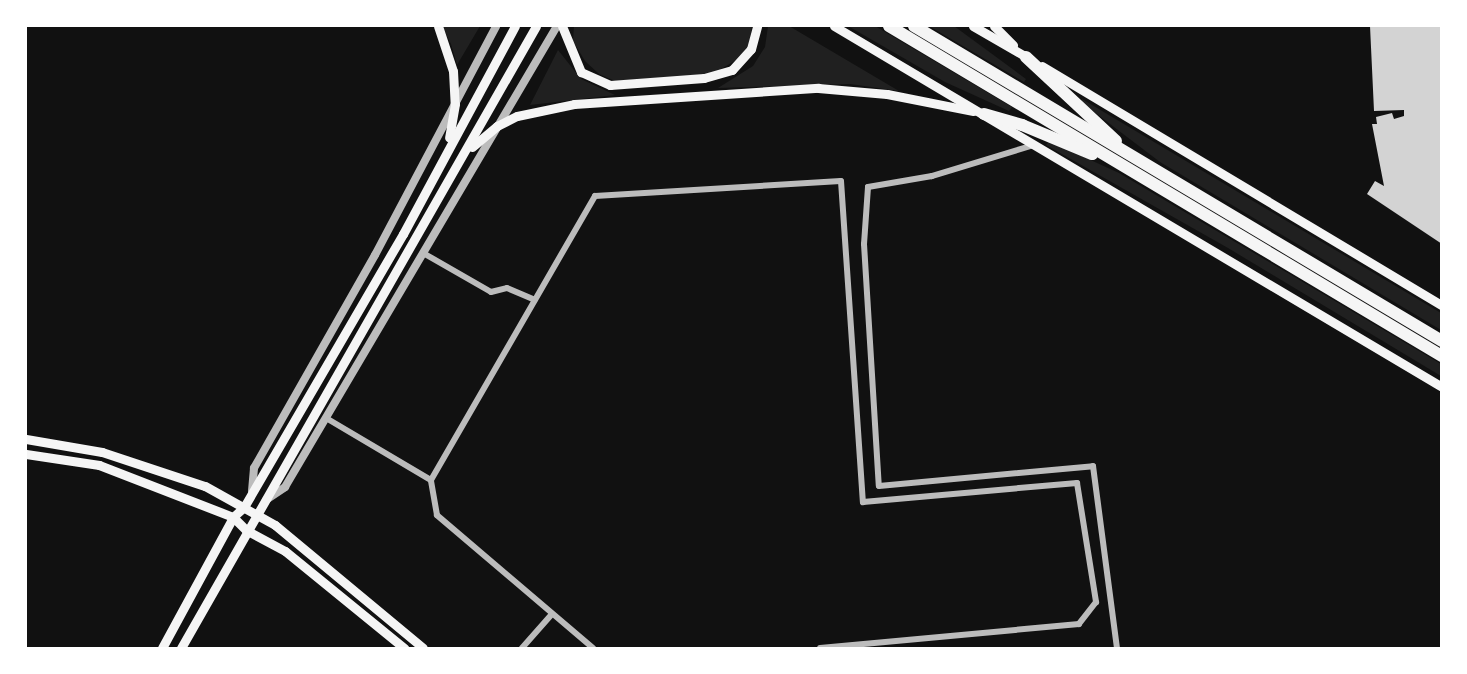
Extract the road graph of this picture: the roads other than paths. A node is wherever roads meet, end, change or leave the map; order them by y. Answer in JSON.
{"nodes":[{"id":1,"x":438,"y":26,"type":"edge"},
{"id":2,"x":496,"y":26,"type":"edge"},
{"id":3,"x":515,"y":26,"type":"edge"},
{"id":4,"x":536,"y":26,"type":"edge"},
{"id":5,"x":556,"y":26,"type":"edge"},
{"id":6,"x":562,"y":26,"type":"edge"},
{"id":7,"x":757,"y":26,"type":"edge"},
{"id":8,"x":834,"y":26,"type":"edge"},
{"id":9,"x":889,"y":26,"type":"edge"},
{"id":10,"x":914,"y":26,"type":"edge"},
{"id":11,"x":973,"y":26,"type":"edge"},
{"id":12,"x":994,"y":26,"type":"edge"},
{"id":13,"x":1026,"y":57,"type":"junction"},
{"id":14,"x":455,"y":102,"type":"junction"},
{"id":15,"x":984,"y":114,"type":"junction"},
{"id":16,"x":500,"y":124,"type":"junction"},
{"id":17,"x":1036,"y":144,"type":"junction"},
{"id":18,"x":466,"y":152,"type":"junction"},
{"id":19,"x":443,"y":156,"type":"junction"},
{"id":20,"x":1134,"y":158,"type":"junction"},
{"id":21,"x":1135,"y":172,"type":"junction"},
{"id":22,"x":423,"y":254,"type":"junction"},
{"id":23,"x":535,"y":300,"type":"junction"},
{"id":24,"x":1442,"y":305,"type":"edge"},
{"id":25,"x":1442,"y":340,"type":"edge"},
{"id":26,"x":1442,"y":356,"type":"edge"},
{"id":27,"x":1442,"y":387,"type":"edge"},
{"id":28,"x":326,"y":418,"type":"junction"},
{"id":29,"x":26,"y":439,"type":"edge"},
{"id":30,"x":26,"y":454,"type":"edge"},
{"id":31,"x":431,"y":480,"type":"junction"},
{"id":32,"x":252,"y":493,"type":"junction"},
{"id":33,"x":263,"y":502,"type":"junction"},
{"id":34,"x":244,"y":507,"type":"junction"},
{"id":35,"x":256,"y":515,"type":"junction"},
{"id":36,"x":233,"y":517,"type":"junction"},
{"id":37,"x":246,"y":530,"type":"junction"},
{"id":38,"x":552,"y":614,"type":"junction"},
{"id":39,"x":162,"y":648,"type":"edge"},
{"id":40,"x":181,"y":648,"type":"edge"},
{"id":41,"x":404,"y":648,"type":"edge"},
{"id":42,"x":423,"y":648,"type":"edge"},
{"id":43,"x":522,"y":648,"type":"edge"},
{"id":44,"x":593,"y":648,"type":"edge"},
{"id":45,"x":820,"y":648,"type":"edge"},
{"id":46,"x":1117,"y":648,"type":"edge"}],
"edges":[{"from":1,"to":14,"type":"main road"},
{"from":2,"to":14,"type":"street"},
{"from":3,"to":19,"type":"main road"},
{"from":4,"to":18,"type":"main road"},
{"from":5,"to":16,"type":"street"},
{"from":6,"to":7,"type":"main road"},
{"from":8,"to":15,"type":"main road"},
{"from":9,"to":21,"type":"highway"},
{"from":10,"to":20,"type":"highway"},
{"from":11,"to":13,"type":"main road"},
{"from":12,"to":13,"type":"main road"},
{"from":13,"to":20,"type":"highway"},
{"from":13,"to":24,"type":"main road"},
{"from":14,"to":19,"type":"main road"},
{"from":14,"to":32,"type":"street"},
{"from":15,"to":16,"type":"main road"},
{"from":15,"to":17,"type":"main road"},
{"from":15,"to":21,"type":"highway"},
{"from":16,"to":18,"type":"main road"},
{"from":16,"to":22,"type":"street"},
{"from":17,"to":27,"type":"main road"},
{"from":17,"to":46,"type":"street"},
{"from":18,"to":33,"type":"main road"},
{"from":19,"to":32,"type":"main road"},
{"from":20,"to":25,"type":"highway"},
{"from":21,"to":26,"type":"highway"},
{"from":22,"to":23,"type":"street"},
{"from":22,"to":28,"type":"street"},
{"from":23,"to":31,"type":"street"},
{"from":23,"to":45,"type":"street"},
{"from":28,"to":31,"type":"street"},
{"from":28,"to":33,"type":"street"},
{"from":29,"to":34,"type":"main road"},
{"from":30,"to":36,"type":"main road"},
{"from":31,"to":38,"type":"street"},
{"from":32,"to":34,"type":"main road"},
{"from":33,"to":35,"type":"main road"},
{"from":34,"to":35,"type":"main road"},
{"from":34,"to":36,"type":"main road"},
{"from":35,"to":37,"type":"main road"},
{"from":35,"to":42,"type":"main road"},
{"from":36,"to":37,"type":"main road"},
{"from":36,"to":39,"type":"main road"},
{"from":37,"to":40,"type":"main road"},
{"from":37,"to":41,"type":"main road"},
{"from":38,"to":43,"type":"street"},
{"from":38,"to":44,"type":"street"}]}
